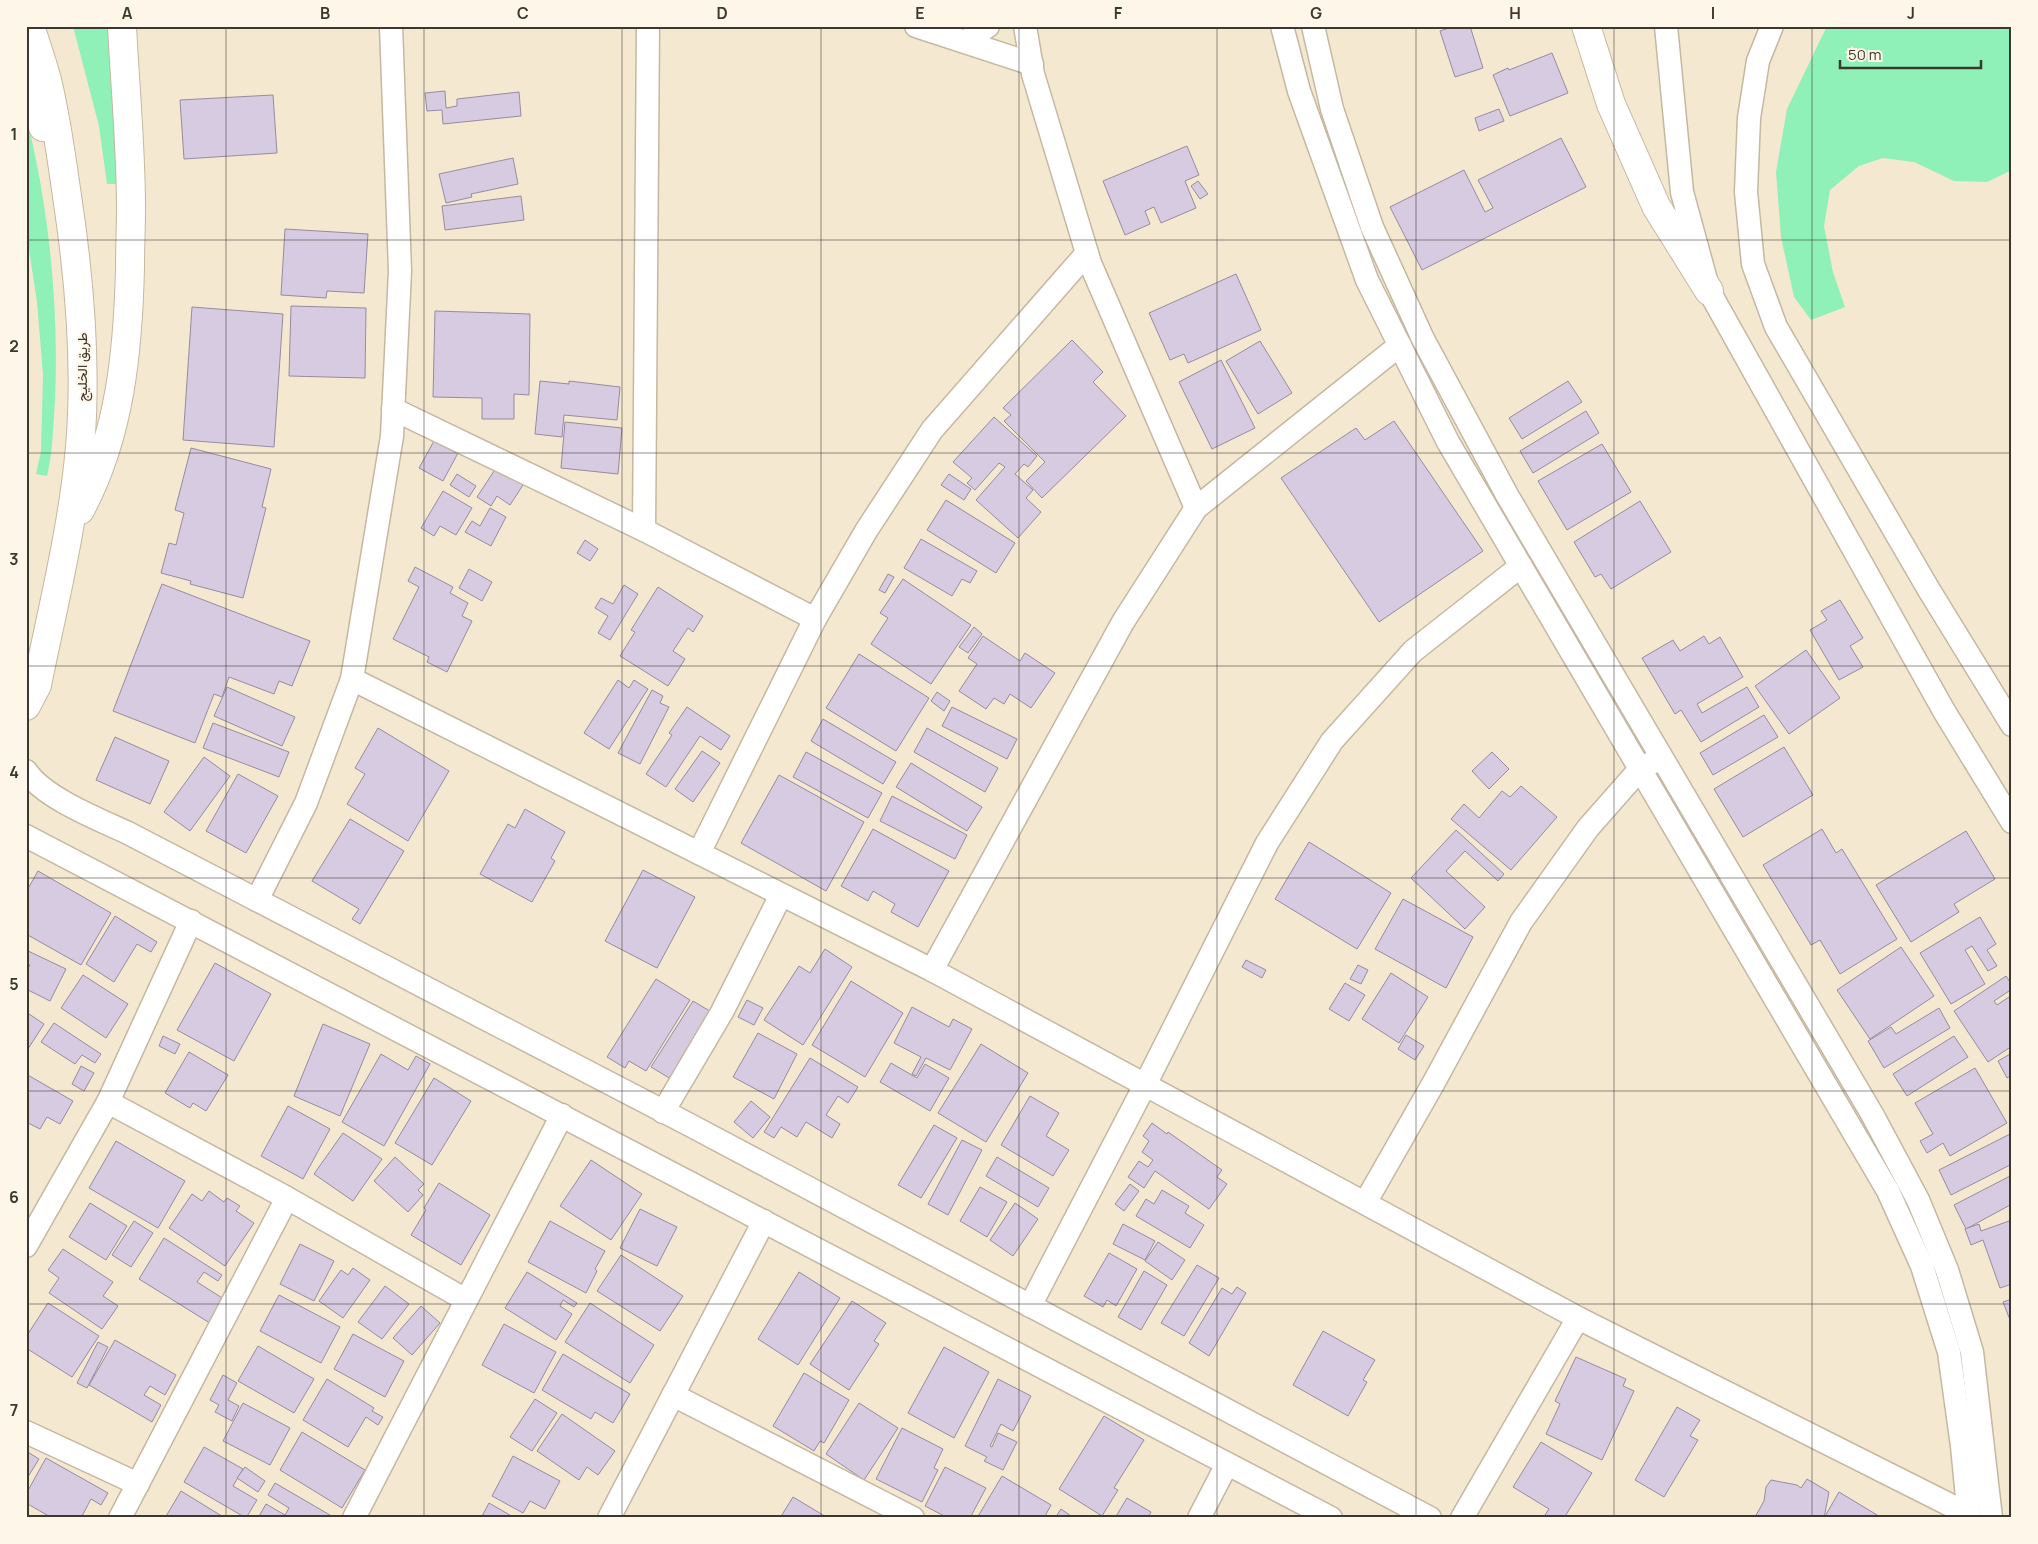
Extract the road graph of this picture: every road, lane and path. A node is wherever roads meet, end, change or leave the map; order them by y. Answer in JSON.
{"nodes":[{"id":1,"x":30,"y":26,"type":"edge"},
{"id":2,"x":122,"y":26,"type":"edge"},
{"id":3,"x":391,"y":26,"type":"edge"},
{"id":4,"x":648,"y":26,"type":"edge"},
{"id":5,"x":916,"y":26,"type":"edge"},
{"id":6,"x":988,"y":26,"type":"edge"},
{"id":7,"x":1026,"y":26,"type":"edge"},
{"id":8,"x":1282,"y":26,"type":"edge"},
{"id":9,"x":1313,"y":26,"type":"edge"},
{"id":10,"x":1586,"y":26,"type":"edge"},
{"id":11,"x":1666,"y":26,"type":"edge"},
{"id":12,"x":1772,"y":26,"type":"edge"},
{"id":13,"x":965,"y":42,"type":"junction"},
{"id":14,"x":1032,"y":64,"type":"junction"},
{"id":15,"x":26,"y":83,"type":"edge"},
{"id":16,"x":64,"y":180,"type":"junction"},
{"id":17,"x":1087,"y":253,"type":"junction"},
{"id":18,"x":1709,"y":291,"type":"junction"},
{"id":19,"x":1400,"y":345,"type":"junction"},
{"id":20,"x":393,"y":409,"type":"junction"},
{"id":21,"x":1196,"y":508,"type":"junction"},
{"id":22,"x":644,"y":530,"type":"junction"},
{"id":23,"x":68,"y":534,"type":"junction"},
{"id":24,"x":1521,"y":566,"type":"junction"},
{"id":25,"x":815,"y":619,"type":"junction"},
{"id":26,"x":352,"y":679,"type":"junction"},
{"id":27,"x":26,"y":706,"type":"edge"},
{"id":28,"x":2012,"y":725,"type":"edge"},
{"id":29,"x":1662,"y":756,"type":"junction"},
{"id":30,"x":1640,"y":769,"type":"junction"},
{"id":31,"x":26,"y":770,"type":"edge"},
{"id":32,"x":2012,"y":822,"type":"edge"},
{"id":33,"x":26,"y":836,"type":"edge"},
{"id":34,"x":699,"y":853,"type":"junction"},
{"id":35,"x":781,"y":894,"type":"junction"},
{"id":36,"x":258,"y":900,"type":"junction"},
{"id":37,"x":191,"y":921,"type":"junction"},
{"id":38,"x":932,"y":970,"type":"junction"},
{"id":39,"x":1145,"y":1085,"type":"junction"},
{"id":40,"x":108,"y":1102,"type":"junction"},
{"id":41,"x":663,"y":1112,"type":"junction"},
{"id":42,"x":562,"y":1115,"type":"junction"},
{"id":43,"x":287,"y":1198,"type":"junction"},
{"id":44,"x":1365,"y":1203,"type":"junction"},
{"id":45,"x":764,"y":1221,"type":"junction"},
{"id":46,"x":26,"y":1246,"type":"edge"},
{"id":47,"x":466,"y":1300,"type":"junction"},
{"id":48,"x":1030,"y":1306,"type":"junction"},
{"id":49,"x":1578,"y":1318,"type":"junction"},
{"id":50,"x":673,"y":1395,"type":"junction"},
{"id":51,"x":26,"y":1432,"type":"edge"},
{"id":52,"x":1227,"y":1464,"type":"junction"},
{"id":53,"x":138,"y":1484,"type":"junction"},
{"id":54,"x":876,"y":1509,"type":"edge"},
{"id":55,"x":1968,"y":1516,"type":"edge"},
{"id":56,"x":120,"y":1518,"type":"edge"},
{"id":57,"x":354,"y":1518,"type":"edge"},
{"id":58,"x":609,"y":1518,"type":"edge"},
{"id":59,"x":913,"y":1518,"type":"edge"},
{"id":60,"x":1198,"y":1518,"type":"edge"},
{"id":61,"x":1331,"y":1518,"type":"edge"},
{"id":62,"x":1430,"y":1518,"type":"edge"},
{"id":63,"x":1462,"y":1518,"type":"edge"},
{"id":64,"x":1991,"y":1518,"type":"edge"}],
"edges":[{"from":1,"to":16,"type":"main road","name":"طريق الخليج"},
{"from":2,"to":23,"type":"main road"},
{"from":3,"to":20,"type":"street"},
{"from":4,"to":22,"type":"street"},
{"from":5,"to":13,"type":"street"},
{"from":6,"to":13,"type":"street"},
{"from":7,"to":14,"type":"street"},
{"from":8,"to":19,"type":"street"},
{"from":9,"to":29,"type":"street"},
{"from":10,"to":18,"type":"main road"},
{"from":11,"to":18,"type":"street"},
{"from":12,"to":28,"type":"street"},
{"from":13,"to":14,"type":"street"},
{"from":14,"to":17,"type":"street"},
{"from":15,"to":16,"type":"main road"},
{"from":16,"to":23,"type":"main road","name":"طريق الخليج"},
{"from":17,"to":21,"type":"street"},
{"from":17,"to":25,"type":"street"},
{"from":18,"to":32,"type":"street"},
{"from":19,"to":21,"type":"street"},
{"from":19,"to":24,"type":"street"},
{"from":20,"to":22,"type":"street"},
{"from":20,"to":26,"type":"street"},
{"from":21,"to":38,"type":"street"},
{"from":22,"to":25,"type":"street"},
{"from":23,"to":27,"type":"main road","name":"طريق الخليج"},
{"from":24,"to":30,"type":"street"},
{"from":24,"to":39,"type":"street"},
{"from":25,"to":34,"type":"street"},
{"from":26,"to":34,"type":"street"},
{"from":26,"to":36,"type":"street"},
{"from":29,"to":30,"type":"street"},
{"from":29,"to":64,"type":"street"},
{"from":30,"to":44,"type":"street"},
{"from":30,"to":55,"type":"street"},
{"from":31,"to":36,"type":"street"},
{"from":33,"to":37,"type":"street"},
{"from":34,"to":35,"type":"street"},
{"from":35,"to":38,"type":"street"},
{"from":35,"to":41,"type":"street"},
{"from":36,"to":41,"type":"street"},
{"from":37,"to":40,"type":"street"},
{"from":37,"to":42,"type":"street"},
{"from":38,"to":39,"type":"street"},
{"from":39,"to":44,"type":"street"},
{"from":39,"to":48,"type":"street"},
{"from":40,"to":43,"type":"street"},
{"from":40,"to":46,"type":"street"},
{"from":41,"to":48,"type":"street"},
{"from":42,"to":45,"type":"street"},
{"from":42,"to":47,"type":"street"},
{"from":43,"to":47,"type":"street"},
{"from":43,"to":53,"type":"street"},
{"from":44,"to":49,"type":"street"},
{"from":45,"to":50,"type":"street"},
{"from":45,"to":52,"type":"street"},
{"from":47,"to":57,"type":"street"},
{"from":48,"to":62,"type":"street"},
{"from":49,"to":55,"type":"street"},
{"from":49,"to":63,"type":"street"},
{"from":50,"to":54,"type":"street"},
{"from":50,"to":58,"type":"street"},
{"from":51,"to":53,"type":"street"},
{"from":52,"to":60,"type":"street"},
{"from":52,"to":61,"type":"street"},
{"from":53,"to":56,"type":"street"},
{"from":54,"to":59,"type":"street"}]}
